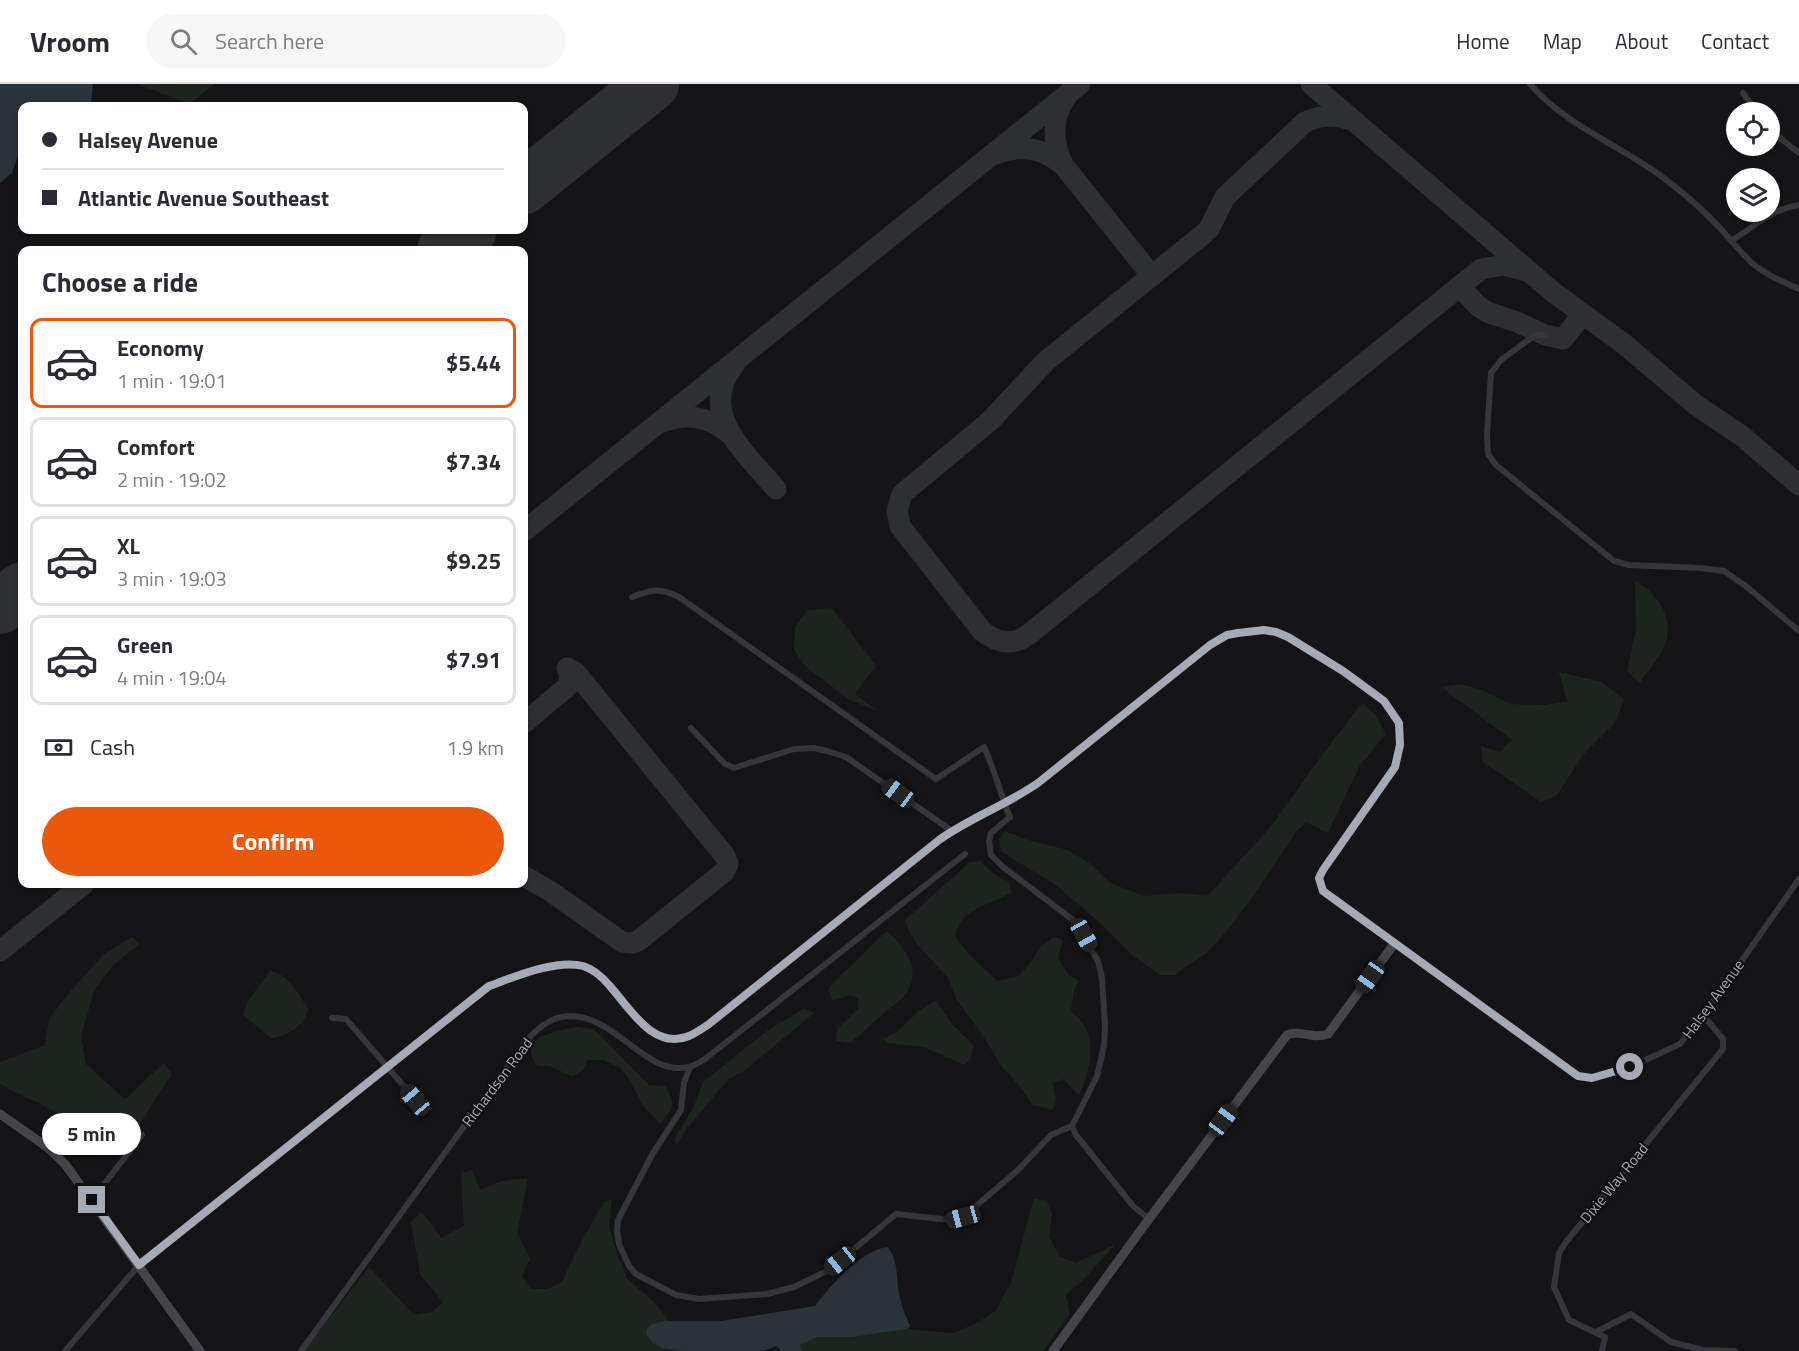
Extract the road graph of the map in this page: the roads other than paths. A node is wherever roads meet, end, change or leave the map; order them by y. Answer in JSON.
{"nodes":[{"id":1,"x":1530,"y":84,"type":"edge"},
{"id":2,"x":1743,"y":93,"type":"dead end"},
{"id":3,"x":1750,"y":102,"type":"edge"},
{"id":4,"x":1780,"y":138,"type":"edge"},
{"id":5,"x":1799,"y":153,"type":"edge"},
{"id":6,"x":1799,"y":205,"type":"edge"},
{"id":7,"x":1731,"y":241,"type":"junction"},
{"id":8,"x":1799,"y":289,"type":"edge"},
{"id":9,"x":1545,"y":335,"type":"dead end"},
{"id":10,"x":632,"y":597,"type":"dead end"},
{"id":11,"x":1799,"y":632,"type":"edge"},
{"id":12,"x":691,"y":728,"type":"dead end"},
{"id":13,"x":1004,"y":804,"type":"junction"},
{"id":14,"x":952,"y":831,"type":"junction"},
{"id":15,"x":965,"y":854,"type":"dead end"},
{"id":16,"x":1799,"y":879,"type":"edge"},
{"id":17,"x":1394,"y":944,"type":"junction"},
{"id":18,"x":1703,"y":1015,"type":"junction"},
{"id":19,"x":332,"y":1018,"type":"dead end"},
{"id":20,"x":388,"y":1067,"type":"junction"},
{"id":21,"x":690,"y":1068,"type":"junction"},
{"id":22,"x":415,"y":1100,"type":"dead end"},
{"id":23,"x":0,"y":1114,"type":"edge"},
{"id":24,"x":1072,"y":1126,"type":"junction"},
{"id":25,"x":142,"y":1135,"type":"dead end"},
{"id":26,"x":92,"y":1200,"type":"junction"},
{"id":27,"x":1149,"y":1219,"type":"junction"},
{"id":28,"x":139,"y":1265,"type":"junction"},
{"id":29,"x":1596,"y":1332,"type":"junction"},
{"id":30,"x":65,"y":1351,"type":"edge"},
{"id":31,"x":200,"y":1351,"type":"edge"},
{"id":32,"x":301,"y":1351,"type":"edge"},
{"id":33,"x":1053,"y":1351,"type":"edge"},
{"id":34,"x":1602,"y":1351,"type":"edge"},
{"id":35,"x":1735,"y":1351,"type":"edge"}],
"edges":[{"from":1,"to":7,"type":"street"},
{"from":2,"to":3,"type":"street"},
{"from":4,"to":5,"type":"street"},
{"from":6,"to":7,"type":"street"},
{"from":7,"to":8,"type":"street"},
{"from":9,"to":11,"type":"street"},
{"from":10,"to":13,"type":"street"},
{"from":12,"to":14,"type":"street"},
{"from":13,"to":14,"type":"street","name":"Halsey Avenue"},
{"from":13,"to":17,"type":"street","name":"Halsey Avenue"},
{"from":13,"to":24,"type":"street"},
{"from":14,"to":20,"type":"street","name":"Halsey Avenue"},
{"from":15,"to":21,"type":"street"},
{"from":16,"to":18,"type":"street","name":"Halsey Avenue"},
{"from":17,"to":18,"type":"street","name":"Halsey Avenue"},
{"from":17,"to":27,"type":"street"},
{"from":18,"to":29,"type":"street","name":"Dixie Way Road"},
{"from":19,"to":20,"type":"street"},
{"from":20,"to":22,"type":"street"},
{"from":20,"to":28,"type":"street","name":"Halsey Avenue"},
{"from":21,"to":24,"type":"street"},
{"from":21,"to":32,"type":"street","name":"Richardson Road"},
{"from":23,"to":26,"type":"street"},
{"from":24,"to":27,"type":"street"},
{"from":25,"to":26,"type":"street"},
{"from":26,"to":28,"type":"street"},
{"from":27,"to":33,"type":"street"},
{"from":28,"to":30,"type":"street","name":"Halsey Avenue"},
{"from":28,"to":31,"type":"street"},
{"from":29,"to":34,"type":"street"},
{"from":29,"to":35,"type":"street"}]}
